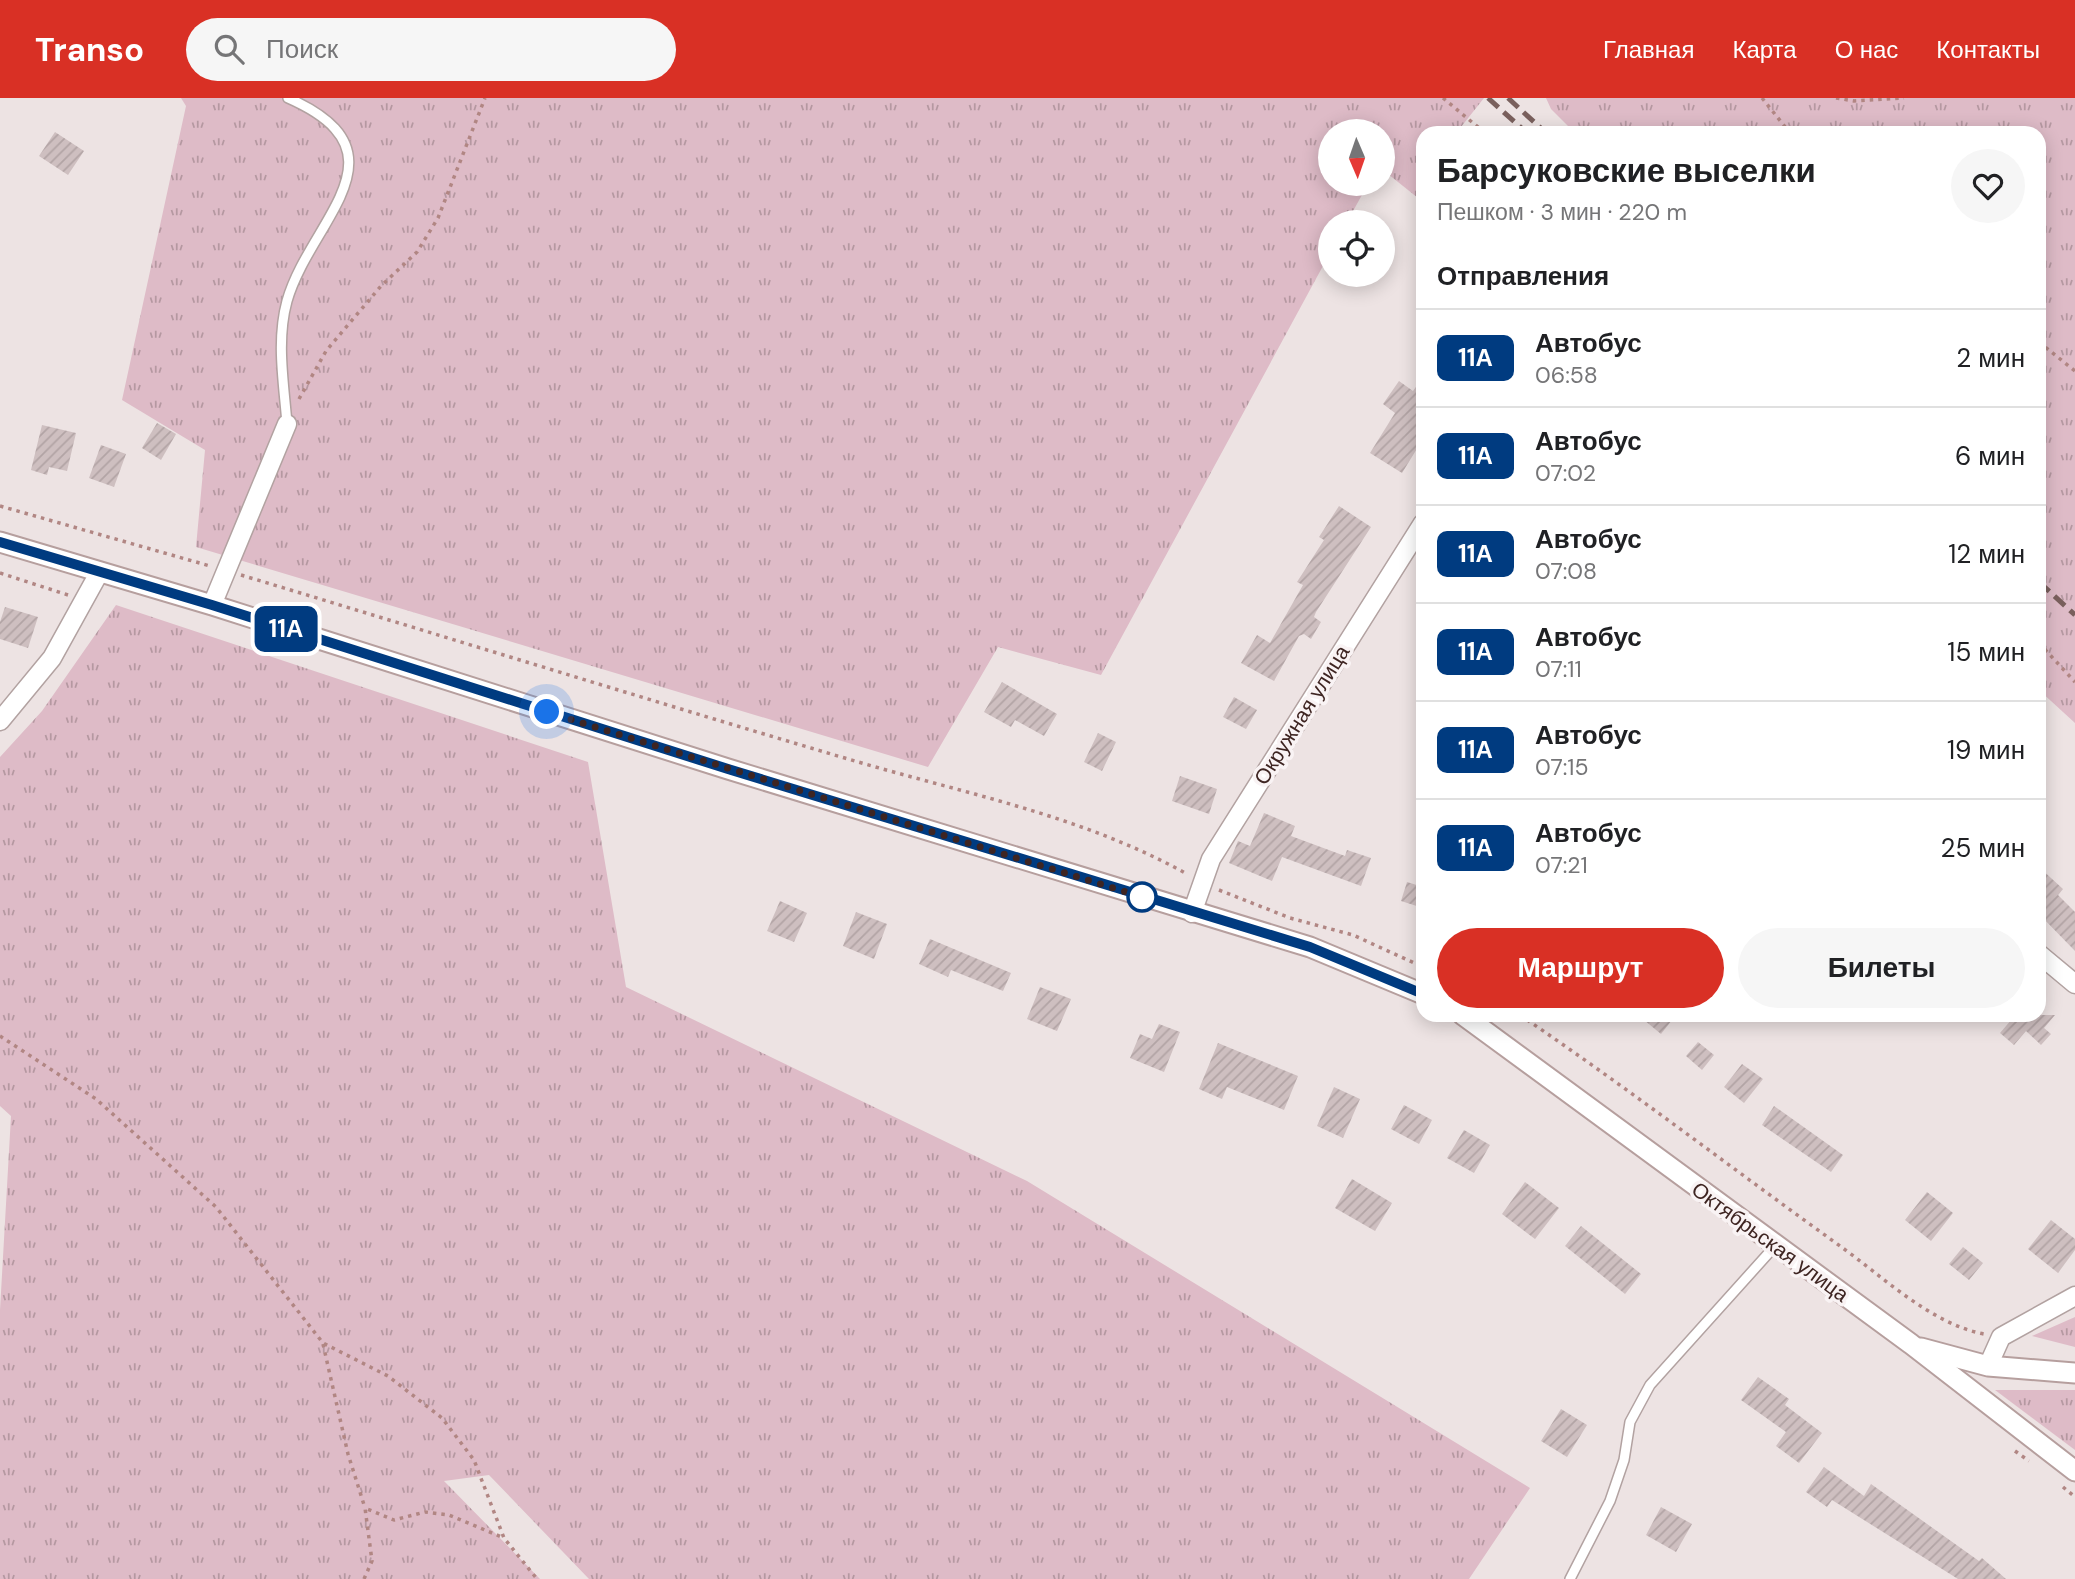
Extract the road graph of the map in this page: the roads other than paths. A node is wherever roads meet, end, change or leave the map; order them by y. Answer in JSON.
{"nodes":[{"id":1,"x":288,"y":98,"type":"edge"},
{"id":2,"x":287,"y":424,"type":"joint"},
{"id":3,"x":1416,"y":534,"type":"edge"},
{"id":4,"x":0,"y":542,"type":"edge"},
{"id":5,"x":99,"y":573,"type":"junction"},
{"id":6,"x":212,"y":605,"type":"junction"},
{"id":7,"x":0,"y":721,"type":"edge"},
{"id":8,"x":1192,"y":913,"type":"junction"},
{"id":9,"x":2046,"y":960,"type":"edge"},
{"id":10,"x":2075,"y":984,"type":"edge"},
{"id":11,"x":1416,"y":991,"type":"edge"},
{"id":12,"x":1472,"y":1022,"type":"edge"},
{"id":13,"x":1775,"y":1246,"type":"junction"},
{"id":14,"x":2075,"y":1297,"type":"edge"},
{"id":15,"x":1910,"y":1344,"type":"junction"},
{"id":16,"x":1988,"y":1366,"type":"junction"},
{"id":17,"x":2075,"y":1373,"type":"edge"},
{"id":18,"x":2075,"y":1471,"type":"edge"},
{"id":19,"x":1570,"y":1579,"type":"edge"}],
"edges":[{"from":1,"to":2,"type":"lane"},
{"from":2,"to":6,"type":"street"},
{"from":3,"to":8,"type":"street","name":"Окружная улица"},
{"from":4,"to":5,"type":"main road"},
{"from":5,"to":6,"type":"main road"},
{"from":5,"to":7,"type":"street"},
{"from":6,"to":8,"type":"main road"},
{"from":8,"to":11,"type":"main road"},
{"from":9,"to":10,"type":"street"},
{"from":12,"to":13,"type":"main road","name":"Октябрьская улица"},
{"from":13,"to":15,"type":"main road","name":"Октябрьская улица"},
{"from":13,"to":19,"type":"lane"},
{"from":14,"to":16,"type":"street"},
{"from":15,"to":16,"type":"main road"},
{"from":15,"to":18,"type":"main road","name":"Октябрьская улица"},
{"from":16,"to":17,"type":"main road"}]}
